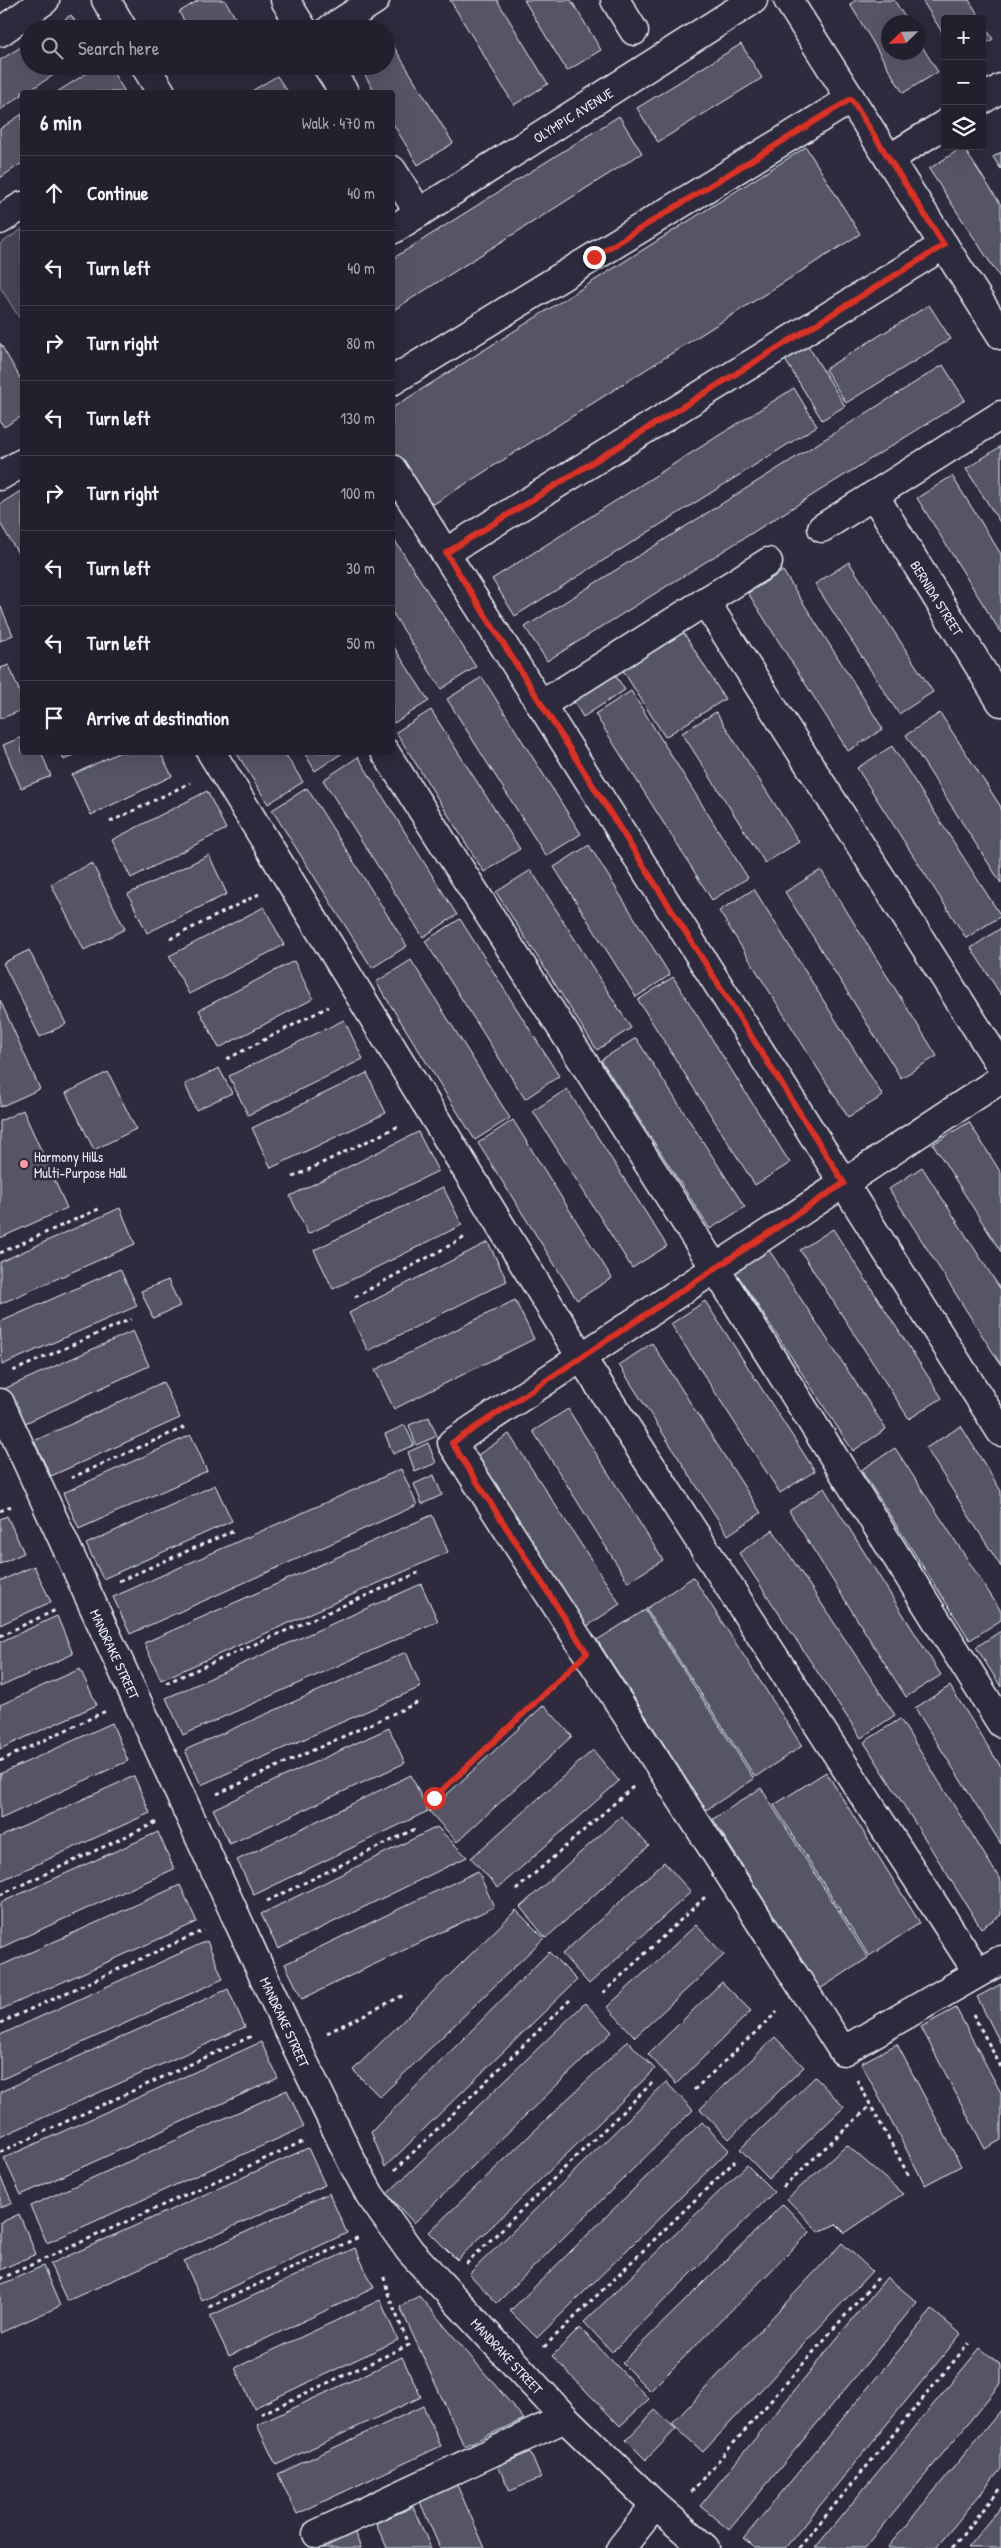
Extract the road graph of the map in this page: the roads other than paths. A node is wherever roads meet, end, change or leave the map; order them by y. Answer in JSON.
{"nodes":[{"id":1,"x":45,"y":0,"type":"edge"},
{"id":2,"x":106,"y":0,"type":"edge"},
{"id":3,"x":285,"y":0,"type":"edge"},
{"id":4,"x":375,"y":0,"type":"edge"},
{"id":5,"x":614,"y":0,"type":"edge"},
{"id":6,"x":753,"y":0,"type":"edge"},
{"id":7,"x":788,"y":0,"type":"edge"},
{"id":8,"x":118,"y":20,"type":"edge"},
{"id":9,"x":298,"y":20,"type":"edge"},
{"id":10,"x":344,"y":20,"type":"edge"},
{"id":11,"x":634,"y":31,"type":"dead end"},
{"id":12,"x":0,"y":32,"type":"edge"},
{"id":13,"x":151,"y":75,"type":"edge"},
{"id":14,"x":333,"y":75,"type":"edge"},
{"id":15,"x":1001,"y":88,"type":"edge"},
{"id":16,"x":160,"y":90,"type":"edge"},
{"id":17,"x":343,"y":90,"type":"edge"},
{"id":18,"x":986,"y":97,"type":"edge"},
{"id":19,"x":851,"y":99,"type":"junction"},
{"id":20,"x":941,"y":126,"type":"edge"},
{"id":21,"x":889,"y":159,"type":"junction"},
{"id":22,"x":395,"y":175,"type":"edge"},
{"id":23,"x":20,"y":207,"type":"edge"},
{"id":24,"x":419,"y":213,"type":"junction"},
{"id":25,"x":0,"y":220,"type":"edge"},
{"id":26,"x":395,"y":228,"type":"edge"},
{"id":27,"x":944,"y":245,"type":"junction"},
{"id":28,"x":1001,"y":335,"type":"edge"},
{"id":29,"x":395,"y":379,"type":"edge"},
{"id":30,"x":1001,"y":415,"type":"edge"},
{"id":31,"x":20,"y":464,"type":"edge"},
{"id":32,"x":0,"y":476,"type":"edge"},
{"id":33,"x":395,"y":477,"type":"edge"},
{"id":34,"x":874,"y":495,"type":"junction"},
{"id":35,"x":822,"y":528,"type":"dead end"},
{"id":36,"x":446,"y":553,"type":"junction"},
{"id":37,"x":768,"y":562,"type":"dead end"},
{"id":38,"x":705,"y":602,"type":"junction"},
{"id":39,"x":1001,"y":702,"type":"edge"},
{"id":40,"x":541,"y":705,"type":"junction"},
{"id":41,"x":387,"y":755,"type":"edge"},
{"id":42,"x":216,"y":760,"type":"edge"},
{"id":43,"x":1001,"y":1066,"type":"edge"},
{"id":44,"x":1001,"y":1079,"type":"edge"},
{"id":45,"x":844,"y":1183,"type":"junction"},
{"id":46,"x":715,"y":1268,"type":"junction"},
{"id":47,"x":581,"y":1357,"type":"junction"},
{"id":48,"x":0,"y":1403,"type":"edge"},
{"id":49,"x":1001,"y":1432,"type":"edge"},
{"id":50,"x":1001,"y":1723,"type":"edge"},
{"id":51,"x":1001,"y":1960,"type":"edge"},
{"id":52,"x":968,"y":1979,"type":"junction"},
{"id":53,"x":565,"y":2418,"type":"junction"},
{"id":54,"x":662,"y":2511,"type":"junction"},
{"id":55,"x":317,"y":2534,"type":"dead end"},
{"id":56,"x":621,"y":2548,"type":"edge"},
{"id":57,"x":705,"y":2548,"type":"edge"}],
"edges":[{"from":1,"to":12,"type":"street"},
{"from":2,"to":8,"type":"street"},
{"from":3,"to":9,"type":"street"},
{"from":4,"to":10,"type":"street"},
{"from":5,"to":11,"type":"street"},
{"from":6,"to":24,"type":"street","name":"OLYMPIC AVENUE"},
{"from":7,"to":19,"type":"street"},
{"from":13,"to":16,"type":"street"},
{"from":14,"to":17,"type":"street"},
{"from":15,"to":18,"type":"street"},
{"from":19,"to":21,"type":"street"},
{"from":19,"to":29,"type":"street"},
{"from":20,"to":21,"type":"street"},
{"from":21,"to":27,"type":"street"},
{"from":22,"to":24,"type":"street"},
{"from":23,"to":25,"type":"street"},
{"from":24,"to":26,"type":"street","name":"OLYMPIC AVENUE"},
{"from":27,"to":28,"type":"street"},
{"from":27,"to":36,"type":"street"},
{"from":30,"to":34,"type":"street"},
{"from":31,"to":32,"type":"street"},
{"from":33,"to":36,"type":"street"},
{"from":34,"to":35,"type":"street"},
{"from":34,"to":39,"type":"street","name":"BERNIDA STREET"},
{"from":36,"to":40,"type":"street"},
{"from":37,"to":38,"type":"street"},
{"from":38,"to":40,"type":"street"},
{"from":38,"to":43,"type":"street"},
{"from":40,"to":45,"type":"street"},
{"from":41,"to":46,"type":"street"},
{"from":42,"to":47,"type":"street"},
{"from":44,"to":45,"type":"street"},
{"from":45,"to":46,"type":"street"},
{"from":45,"to":49,"type":"street"},
{"from":46,"to":47,"type":"street"},
{"from":46,"to":50,"type":"street"},
{"from":47,"to":52,"type":"street"},
{"from":47,"to":52,"type":"street"},
{"from":48,"to":53,"type":"street","name":"MANDRAKE STREET"},
{"from":51,"to":52,"type":"street"},
{"from":53,"to":54,"type":"street","name":"MANDRAKE STREET"},
{"from":53,"to":55,"type":"street"},
{"from":54,"to":56,"type":"street"},
{"from":54,"to":57,"type":"street","name":"MANDRAKE STREET"}]}
